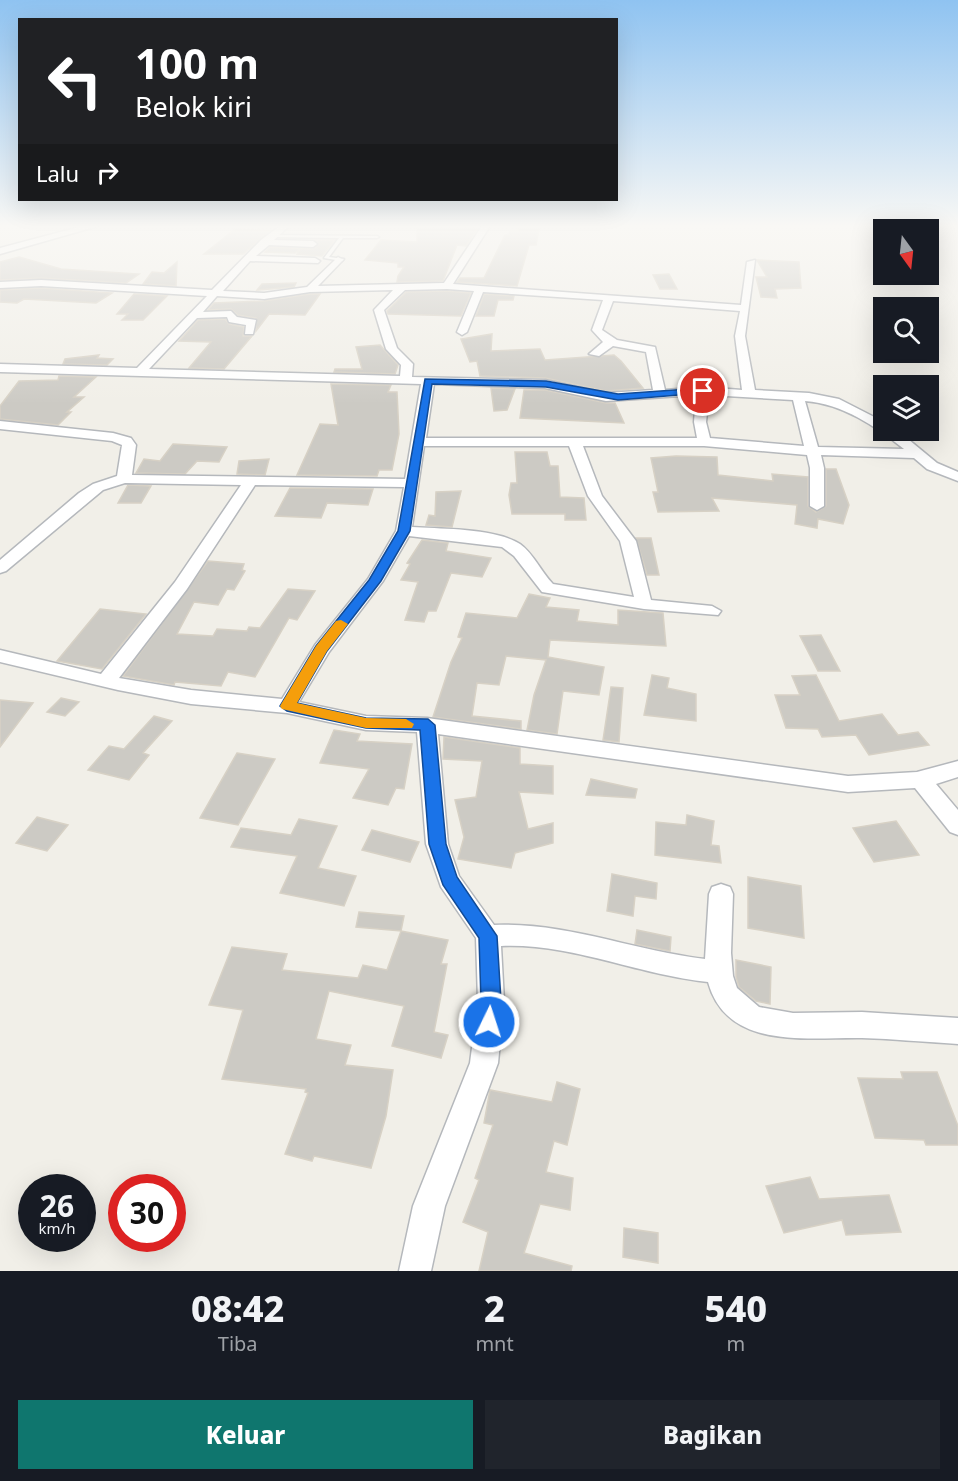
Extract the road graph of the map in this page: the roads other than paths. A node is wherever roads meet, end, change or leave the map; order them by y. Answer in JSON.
{"nodes":[{"id":1,"x":79,"y":285,"type":"edge"},
{"id":2,"x":221,"y":285,"type":"edge"},
{"id":3,"x":314,"y":285,"type":"edge"},
{"id":4,"x":749,"y":285,"type":"edge"},
{"id":5,"x":447,"y":286,"type":"joint"},
{"id":6,"x":402,"y":287,"type":"junction"},
{"id":7,"x":480,"y":288,"type":"junction"},
{"id":8,"x":310,"y":289,"type":"junction"},
{"id":9,"x":213,"y":294,"type":"junction"},
{"id":10,"x":609,"y":297,"type":"junction"},
{"id":11,"x":746,"y":308,"type":"junction"},
{"id":12,"x":192,"y":315,"type":"junction"},
{"id":13,"x":249,"y":332,"type":"dead end"},
{"id":14,"x":462,"y":332,"type":"dead end"},
{"id":15,"x":612,"y":342,"type":"junction"},
{"id":16,"x":651,"y":349,"type":"junction"},
{"id":17,"x":663,"y":350,"type":"dead end"},
{"id":18,"x":595,"y":354,"type":"dead end"},
{"id":19,"x":0,"y":368,"type":"edge"},
{"id":20,"x":138,"y":374,"type":"junction"},
{"id":21,"x":406,"y":380,"type":"junction"},
{"id":22,"x":428,"y":381,"type":"junction"},
{"id":23,"x":703,"y":391,"type":"junction"},
{"id":24,"x":749,"y":392,"type":"junction"},
{"id":25,"x":660,"y":395,"type":"junction"},
{"id":26,"x":798,"y":396,"type":"junction"},
{"id":27,"x":873,"y":421,"type":"edge"},
{"id":28,"x":0,"y":425,"type":"edge"},
{"id":29,"x":901,"y":441,"type":"edge"},
{"id":30,"x":418,"y":442,"type":"junction"},
{"id":31,"x":704,"y":442,"type":"junction"},
{"id":32,"x":575,"y":443,"type":"junction"},
{"id":33,"x":812,"y":451,"type":"junction"},
{"id":34,"x":917,"y":454,"type":"junction"},
{"id":35,"x":958,"y":477,"type":"edge"},
{"id":36,"x":124,"y":479,"type":"junction"},
{"id":37,"x":250,"y":481,"type":"junction"},
{"id":38,"x":411,"y":483,"type":"junction"},
{"id":39,"x":817,"y":506,"type":"dead end"},
{"id":40,"x":404,"y":531,"type":"junction"},
{"id":41,"x":0,"y":568,"type":"edge"},
{"id":42,"x":644,"y":604,"type":"junction"},
{"id":43,"x":712,"y":611,"type":"dead end"},
{"id":44,"x":0,"y":656,"type":"edge"},
{"id":45,"x":106,"y":681,"type":"junction"},
{"id":46,"x":287,"y":706,"type":"junction"},
{"id":47,"x":428,"y":725,"type":"junction"},
{"id":48,"x":958,"y":770,"type":"edge"},
{"id":49,"x":921,"y":780,"type":"junction"},
{"id":50,"x":958,"y":826,"type":"edge"},
{"id":51,"x":721,"y":894,"type":"dead end"},
{"id":52,"x":488,"y":936,"type":"junction"},
{"id":53,"x":719,"y":972,"type":"junction"},
{"id":54,"x":958,"y":1030,"type":"edge"},
{"id":55,"x":416,"y":1271,"type":"edge"}],
"edges":[{"from":1,"to":9,"type":"street"},
{"from":2,"to":9,"type":"street"},
{"from":3,"to":8,"type":"street"},
{"from":4,"to":11,"type":"street"},
{"from":5,"to":6,"type":"street"},
{"from":5,"to":7,"type":"street"},
{"from":6,"to":8,"type":"street"},
{"from":6,"to":21,"type":"street"},
{"from":7,"to":10,"type":"street"},
{"from":7,"to":14,"type":"street"},
{"from":8,"to":9,"type":"street"},
{"from":9,"to":12,"type":"street"},
{"from":10,"to":11,"type":"street"},
{"from":10,"to":15,"type":"street"},
{"from":11,"to":24,"type":"street"},
{"from":12,"to":13,"type":"street"},
{"from":12,"to":20,"type":"street"},
{"from":15,"to":16,"type":"street"},
{"from":15,"to":18,"type":"street"},
{"from":16,"to":17,"type":"street"},
{"from":16,"to":25,"type":"street"},
{"from":19,"to":20,"type":"street"},
{"from":20,"to":21,"type":"street"},
{"from":21,"to":22,"type":"street"},
{"from":22,"to":25,"type":"street"},
{"from":22,"to":30,"type":"street"},
{"from":23,"to":24,"type":"street"},
{"from":23,"to":25,"type":"street"},
{"from":23,"to":31,"type":"street"},
{"from":24,"to":26,"type":"street"},
{"from":26,"to":27,"type":"street"},
{"from":26,"to":33,"type":"street"},
{"from":28,"to":36,"type":"street"},
{"from":29,"to":34,"type":"street"},
{"from":30,"to":32,"type":"street"},
{"from":30,"to":38,"type":"street"},
{"from":31,"to":32,"type":"street"},
{"from":31,"to":33,"type":"street"},
{"from":32,"to":42,"type":"street"},
{"from":33,"to":34,"type":"street"},
{"from":33,"to":39,"type":"street"},
{"from":34,"to":35,"type":"street"},
{"from":36,"to":37,"type":"street"},
{"from":36,"to":41,"type":"street"},
{"from":37,"to":38,"type":"street"},
{"from":37,"to":45,"type":"street"},
{"from":38,"to":40,"type":"street"},
{"from":40,"to":42,"type":"street"},
{"from":40,"to":46,"type":"street"},
{"from":42,"to":43,"type":"street"},
{"from":44,"to":45,"type":"street"},
{"from":45,"to":46,"type":"street"},
{"from":46,"to":47,"type":"street"},
{"from":47,"to":49,"type":"street"},
{"from":47,"to":52,"type":"street"},
{"from":48,"to":49,"type":"street"},
{"from":49,"to":50,"type":"street"},
{"from":51,"to":53,"type":"street"},
{"from":52,"to":53,"type":"street"},
{"from":52,"to":55,"type":"street"},
{"from":53,"to":54,"type":"street"}]}
